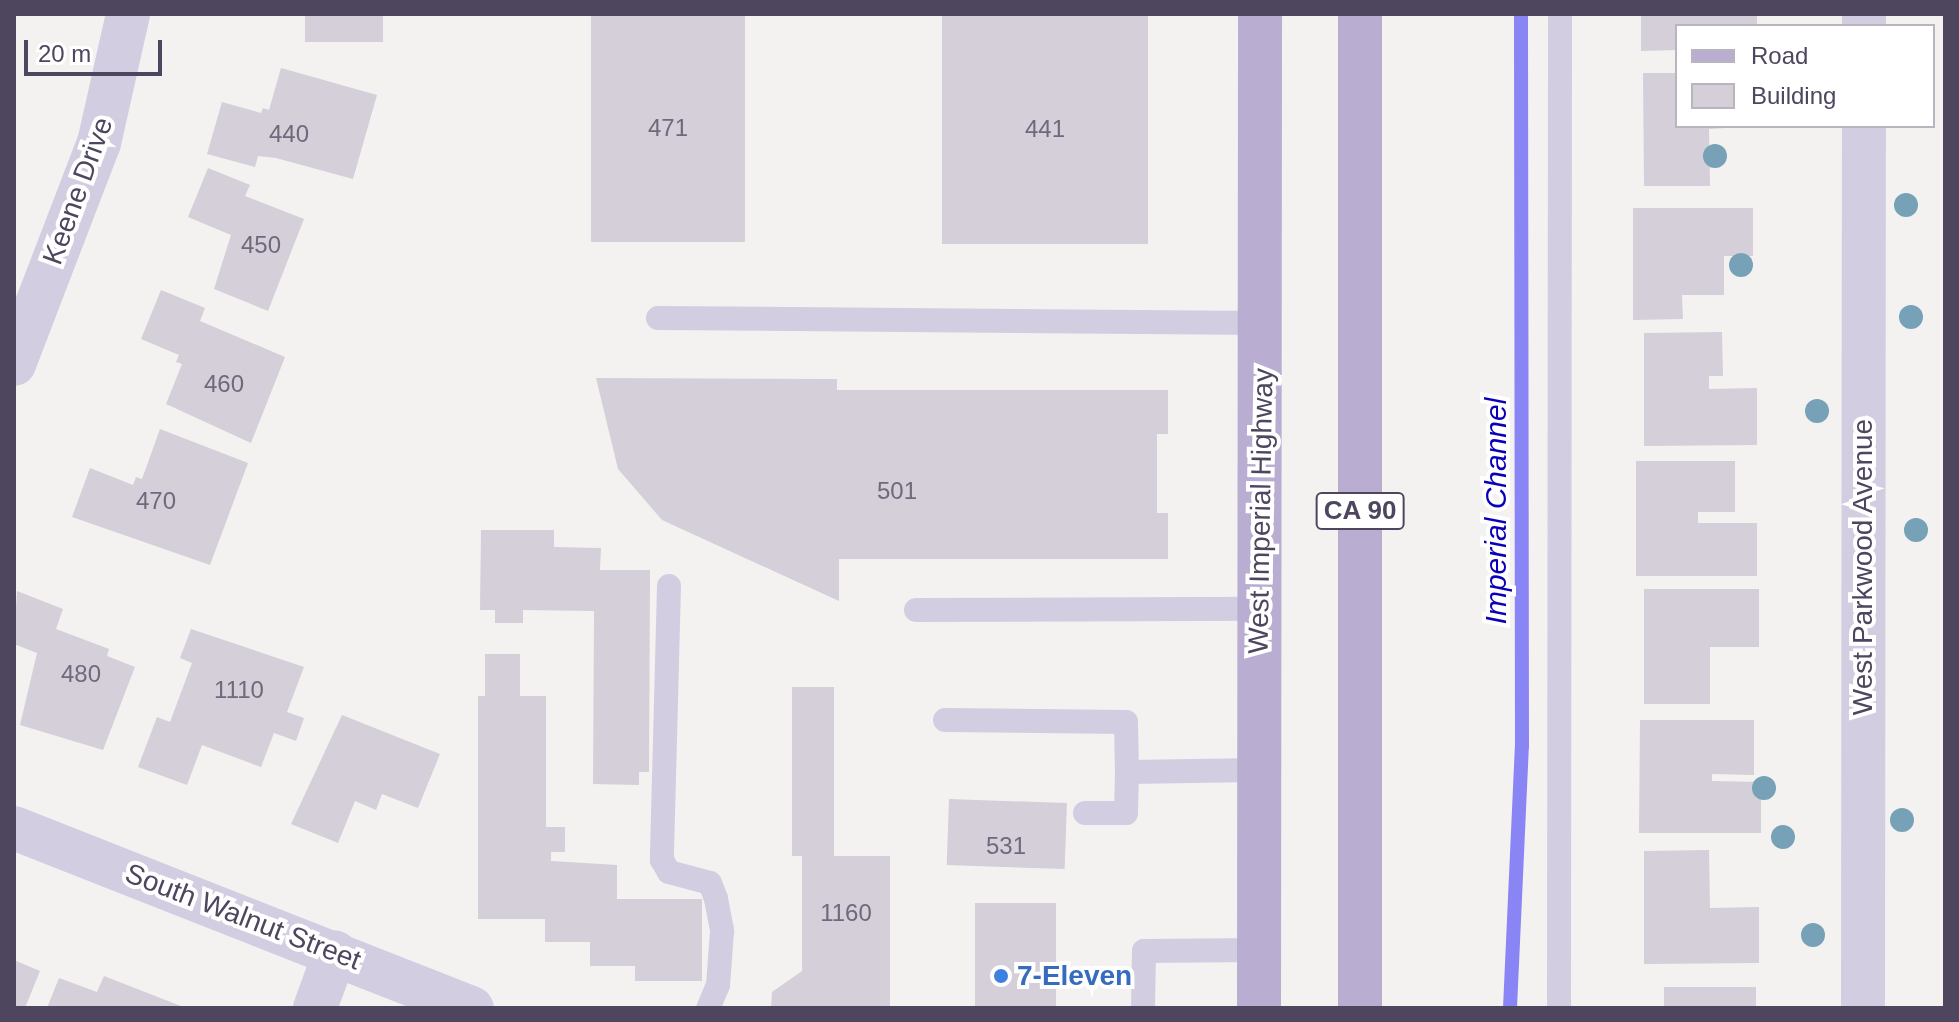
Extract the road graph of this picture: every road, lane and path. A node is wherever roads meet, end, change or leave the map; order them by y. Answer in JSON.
{"nodes":[{"id":1,"x":128,"y":14,"type":"edge"},
{"id":2,"x":1260,"y":14,"type":"edge"},
{"id":3,"x":1360,"y":14,"type":"edge"},
{"id":4,"x":1560,"y":14,"type":"edge"},
{"id":5,"x":1864,"y":128,"type":"edge"},
{"id":6,"x":658,"y":318,"type":"dead end"},
{"id":7,"x":1263,"y":323,"type":"junction"},
{"id":8,"x":14,"y":364,"type":"edge"},
{"id":9,"x":669,"y":586,"type":"dead end"},
{"id":10,"x":1259,"y":609,"type":"junction"},
{"id":11,"x":916,"y":610,"type":"dead end"},
{"id":12,"x":945,"y":720,"type":"dead end"},
{"id":13,"x":1259,"y":770,"type":"junction"},
{"id":14,"x":1127,"y":772,"type":"junction"},
{"id":15,"x":1085,"y":813,"type":"dead end"},
{"id":16,"x":14,"y":828,"type":"edge"},
{"id":17,"x":1259,"y":950,"type":"junction"},
{"id":18,"x":335,"y":953,"type":"junction"},
{"id":19,"x":315,"y":1008,"type":"edge"},
{"id":20,"x":472,"y":1008,"type":"edge"},
{"id":21,"x":708,"y":1008,"type":"edge"},
{"id":22,"x":1143,"y":1008,"type":"edge"},
{"id":23,"x":1259,"y":1008,"type":"edge"},
{"id":24,"x":1360,"y":1008,"type":"edge"},
{"id":25,"x":1559,"y":1008,"type":"edge"},
{"id":26,"x":1863,"y":1008,"type":"edge"}],
"edges":[{"from":1,"to":8,"type":"street","name":"Keene Drive"},
{"from":2,"to":7,"type":"main road","name":"West Imperial Highway"},
{"from":3,"to":24,"type":"main road","number":"CA 90"},
{"from":4,"to":25,"type":"lane"},
{"from":5,"to":26,"type":"street","name":"West Parkwood Avenue"},
{"from":6,"to":7,"type":"lane"},
{"from":7,"to":10,"type":"main road","name":"West Imperial Highway"},
{"from":9,"to":21,"type":"lane"},
{"from":10,"to":11,"type":"lane"},
{"from":10,"to":13,"type":"main road","name":"West Imperial Highway"},
{"from":12,"to":14,"type":"lane"},
{"from":13,"to":14,"type":"lane"},
{"from":13,"to":17,"type":"main road","name":"West Imperial Highway"},
{"from":14,"to":15,"type":"lane"},
{"from":16,"to":18,"type":"street","name":"South Walnut Street"},
{"from":17,"to":22,"type":"lane"},
{"from":17,"to":23,"type":"main road","name":"West Imperial Highway"},
{"from":18,"to":19,"type":"street"},
{"from":18,"to":20,"type":"street","name":"South Walnut Street"}]}
